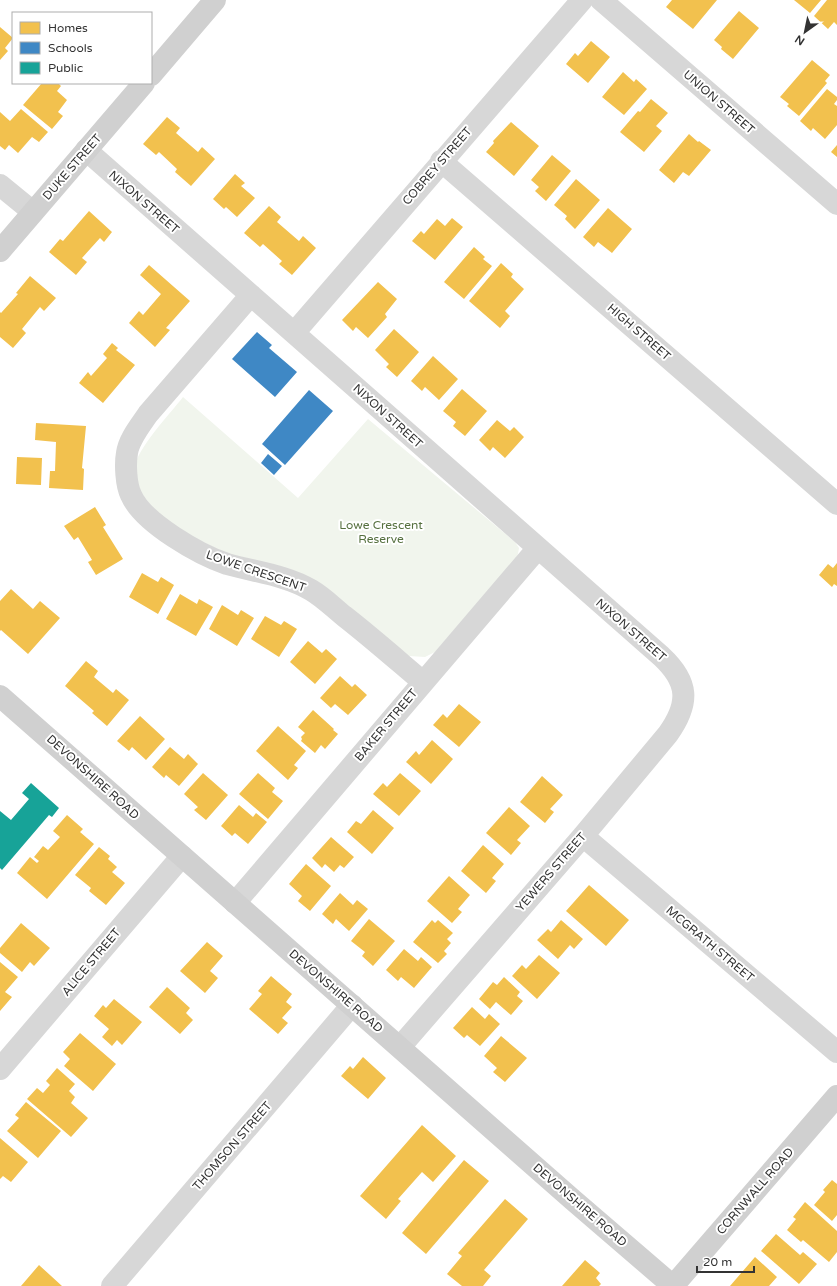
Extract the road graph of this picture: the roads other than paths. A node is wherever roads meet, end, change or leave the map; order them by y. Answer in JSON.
{"nodes":[{"id":1,"x":215,"y":0,"type":"edge"},
{"id":2,"x":582,"y":0,"type":"edge"},
{"id":3,"x":601,"y":0,"type":"edge"},
{"id":4,"x":152,"y":74,"type":"edge"},
{"id":5,"x":143,"y":84,"type":"edge"},
{"id":6,"x":86,"y":150,"type":"junction"},
{"id":7,"x":441,"y":161,"type":"junction"},
{"id":8,"x":0,"y":185,"type":"edge"},
{"id":9,"x":837,"y":204,"type":"edge"},
{"id":10,"x":33,"y":212,"type":"junction"},
{"id":11,"x":0,"y":251,"type":"edge"},
{"id":12,"x":251,"y":295,"type":"junction"},
{"id":13,"x":294,"y":333,"type":"junction"},
{"id":14,"x":837,"y":504,"type":"edge"},
{"id":15,"x":538,"y":548,"type":"junction"},
{"id":16,"x":423,"y":682,"type":"junction"},
{"id":17,"x":682,"y":687,"type":"joint"},
{"id":18,"x":0,"y":696,"type":"edge"},
{"id":19,"x":583,"y":836,"type":"junction"},
{"id":20,"x":182,"y":856,"type":"junction"},
{"id":21,"x":235,"y":903,"type":"junction"},
{"id":22,"x":352,"y":1005,"type":"junction"},
{"id":23,"x":400,"y":1047,"type":"junction"},
{"id":24,"x":837,"y":1052,"type":"edge"},
{"id":25,"x":0,"y":1068,"type":"edge"},
{"id":26,"x":837,"y":1096,"type":"edge"},
{"id":27,"x":112,"y":1286,"type":"edge"},
{"id":28,"x":673,"y":1286,"type":"edge"}],
"edges":[{"from":1,"to":4,"type":"main road"},
{"from":2,"to":7,"type":"street","name":"COBREY STREET"},
{"from":3,"to":9,"type":"street","name":"UNION STREET"},
{"from":5,"to":6,"type":"main road","name":"DUKE STREET"},
{"from":6,"to":10,"type":"main road","name":"DUKE STREET"},
{"from":6,"to":12,"type":"street","name":"NIXON STREET"},
{"from":7,"to":13,"type":"street","name":"COBREY STREET"},
{"from":7,"to":14,"type":"street","name":"HIGH STREET"},
{"from":8,"to":10,"type":"street"},
{"from":10,"to":11,"type":"main road","name":"DUKE STREET"},
{"from":12,"to":13,"type":"street","name":"NIXON STREET"},
{"from":12,"to":16,"type":"street","name":"LOWE CRESCENT"},
{"from":13,"to":15,"type":"street","name":"NIXON STREET"},
{"from":15,"to":16,"type":"street","name":"BAKER STREET"},
{"from":15,"to":17,"type":"street","name":"NIXON STREET"},
{"from":16,"to":21,"type":"street","name":"BAKER STREET"},
{"from":17,"to":19,"type":"street","name":"YEWERS STREET"},
{"from":18,"to":20,"type":"main road","name":"DEVONSHIRE ROAD"},
{"from":19,"to":23,"type":"street","name":"YEWERS STREET"},
{"from":19,"to":24,"type":"street","name":"MCGRATH STREET"},
{"from":20,"to":21,"type":"main road","name":"DEVONSHIRE ROAD"},
{"from":20,"to":25,"type":"street","name":"ALICE STREET"},
{"from":21,"to":22,"type":"main road","name":"DEVONSHIRE ROAD"},
{"from":22,"to":23,"type":"main road","name":"DEVONSHIRE ROAD"},
{"from":22,"to":27,"type":"street","name":"THOMSON STREET"},
{"from":23,"to":28,"type":"main road","name":"DEVONSHIRE ROAD"},
{"from":26,"to":28,"type":"main road","name":"CORNWALL ROAD"}]}
